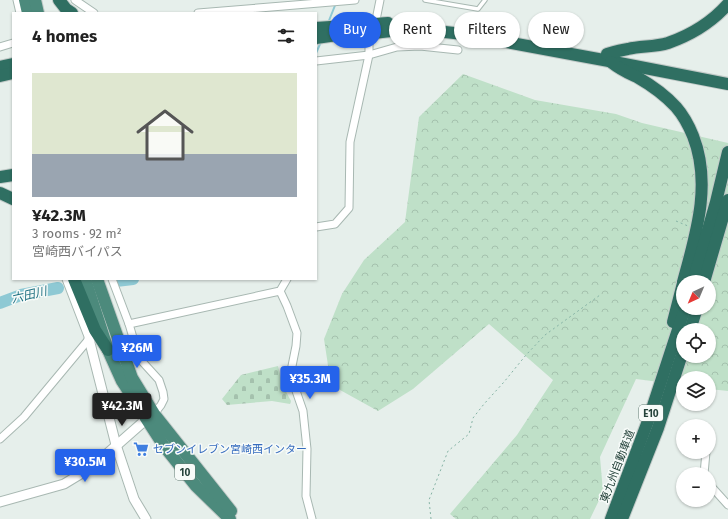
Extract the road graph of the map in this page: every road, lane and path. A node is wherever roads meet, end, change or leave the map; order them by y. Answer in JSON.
{"nodes":[{"id":1,"x":17,"y":0,"type":"edge"},
{"id":2,"x":26,"y":0,"type":"edge"},
{"id":3,"x":35,"y":0,"type":"edge"},
{"id":4,"x":59,"y":0,"type":"edge"},
{"id":5,"x":75,"y":0,"type":"edge"},
{"id":6,"x":355,"y":0,"type":"edge"},
{"id":7,"x":380,"y":0,"type":"edge"},
{"id":8,"x":425,"y":0,"type":"edge"},
{"id":9,"x":485,"y":0,"type":"edge"},
{"id":10,"x":728,"y":4,"type":"edge"},
{"id":11,"x":20,"y":12,"type":"edge"},
{"id":12,"x":28,"y":12,"type":"edge"},
{"id":13,"x":38,"y":12,"type":"edge"},
{"id":14,"x":71,"y":12,"type":"edge"},
{"id":15,"x":93,"y":12,"type":"edge"},
{"id":16,"x":210,"y":12,"type":"edge"},
{"id":17,"x":378,"y":12,"type":"edge"},
{"id":18,"x":317,"y":31,"type":"edge"},
{"id":19,"x":329,"y":32,"type":"edge"},
{"id":20,"x":381,"y":32,"type":"edge"},
{"id":21,"x":329,"y":42,"type":"edge"},
{"id":22,"x":12,"y":43,"type":"edge"},
{"id":23,"x":317,"y":44,"type":"edge"},
{"id":24,"x":0,"y":47,"type":"edge"},
{"id":25,"x":368,"y":48,"type":"edge"},
{"id":26,"x":458,"y":50,"type":"dead end"},
{"id":27,"x":369,"y":55,"type":"junction"},
{"id":28,"x":608,"y":57,"type":"junction"},
{"id":29,"x":317,"y":62,"type":"edge"},
{"id":30,"x":12,"y":64,"type":"edge"},
{"id":31,"x":0,"y":67,"type":"edge"},
{"id":32,"x":12,"y":73,"type":"edge"},
{"id":33,"x":0,"y":76,"type":"edge"},
{"id":34,"x":728,"y":77,"type":"edge"},
{"id":35,"x":728,"y":84,"type":"edge"},
{"id":36,"x":728,"y":152,"type":"edge"},
{"id":37,"x":12,"y":175,"type":"edge"},
{"id":38,"x":0,"y":177,"type":"edge"},
{"id":39,"x":0,"y":193,"type":"edge"},
{"id":40,"x":0,"y":198,"type":"edge"},
{"id":41,"x":12,"y":199,"type":"edge"},
{"id":42,"x":728,"y":200,"type":"edge"},
{"id":43,"x":12,"y":204,"type":"edge"},
{"id":44,"x":676,"y":221,"type":"dead end"},
{"id":45,"x":688,"y":226,"type":"dead end"},
{"id":46,"x":317,"y":227,"type":"edge"},
{"id":47,"x":685,"y":275,"type":"edge"},
{"id":48,"x":695,"y":275,"type":"edge"},
{"id":49,"x":706,"y":275,"type":"edge"},
{"id":50,"x":66,"y":280,"type":"edge"},
{"id":51,"x":74,"y":280,"type":"edge"},
{"id":52,"x":85,"y":280,"type":"edge"},
{"id":53,"x":97,"y":280,"type":"edge"},
{"id":54,"x":112,"y":280,"type":"edge"},
{"id":55,"x":286,"y":280,"type":"edge"},
{"id":56,"x":280,"y":291,"type":"junction"},
{"id":57,"x":600,"y":295,"type":"dead end"},
{"id":58,"x":676,"y":311,"type":"edge"},
{"id":59,"x":683,"y":315,"type":"edge"},
{"id":60,"x":129,"y":324,"type":"junction"},
{"id":61,"x":89,"y":339,"type":"junction"},
{"id":62,"x":108,"y":350,"type":"junction"},
{"id":63,"x":679,"y":363,"type":"edge"},
{"id":64,"x":150,"y":417,"type":"junction"},
{"id":65,"x":648,"y":421,"type":"junction"},
{"id":66,"x":0,"y":439,"type":"edge"},
{"id":67,"x":116,"y":445,"type":"junction"},
{"id":68,"x":716,"y":492,"type":"edge"},
{"id":69,"x":0,"y":502,"type":"edge"},
{"id":70,"x":728,"y":505,"type":"edge"},
{"id":71,"x":615,"y":518,"type":"edge"},
{"id":72,"x":146,"y":519,"type":"edge"},
{"id":73,"x":230,"y":519,"type":"edge"},
{"id":74,"x":238,"y":519,"type":"edge"},
{"id":75,"x":312,"y":519,"type":"edge"},
{"id":76,"x":431,"y":519,"type":"edge"}],
"edges":[{"from":1,"to":11,"type":"street"},
{"from":2,"to":12,"type":"highway"},
{"from":3,"to":13,"type":"highway"},
{"from":4,"to":14,"type":"highway"},
{"from":5,"to":15,"type":"street"},
{"from":6,"to":16,"type":"street"},
{"from":7,"to":17,"type":"street"},
{"from":8,"to":9,"type":"lane"},
{"from":10,"to":28,"type":"highway"},
{"from":18,"to":19,"type":"highway"},
{"from":18,"to":28,"type":"highway"},
{"from":20,"to":28,"type":"highway"},
{"from":21,"to":23,"type":"highway"},
{"from":22,"to":24,"type":"street"},
{"from":25,"to":27,"type":"street"},
{"from":26,"to":27,"type":"street"},
{"from":27,"to":29,"type":"street"},
{"from":27,"to":46,"type":"street"},
{"from":28,"to":34,"type":"highway"},
{"from":28,"to":35,"type":"highway"},
{"from":28,"to":47,"type":"highway"},
{"from":30,"to":31,"type":"highway"},
{"from":32,"to":33,"type":"highway"},
{"from":36,"to":48,"type":"highway"},
{"from":37,"to":38,"type":"highway"},
{"from":39,"to":41,"type":"highway"},
{"from":40,"to":43,"type":"street"},
{"from":42,"to":49,"type":"highway"},
{"from":44,"to":45,"type":"path"},
{"from":50,"to":61,"type":"street"},
{"from":51,"to":62,"type":"highway"},
{"from":52,"to":62,"type":"highway","number":"10"},
{"from":53,"to":64,"type":"highway","number":"10"},
{"from":54,"to":60,"type":"street"},
{"from":55,"to":56,"type":"street"},
{"from":56,"to":60,"type":"street"},
{"from":56,"to":75,"type":"street"},
{"from":57,"to":76,"type":"path"},
{"from":58,"to":65,"type":"highway"},
{"from":59,"to":65,"type":"highway","name":"東九州自動車道","number":"E10"},
{"from":60,"to":64,"type":"street"},
{"from":61,"to":66,"type":"street"},
{"from":61,"to":67,"type":"street"},
{"from":62,"to":64,"type":"highway","number":"10"},
{"from":63,"to":71,"type":"highway","name":"東九州自動車道","number":"E10"},
{"from":64,"to":67,"type":"street"},
{"from":64,"to":73,"type":"highway","number":"10"},
{"from":64,"to":74,"type":"highway","number":"10"},
{"from":65,"to":71,"type":"highway","name":"東九州自動車道","number":"E10"},
{"from":67,"to":69,"type":"street"},
{"from":67,"to":72,"type":"street"},
{"from":68,"to":70,"type":"street"}]}
